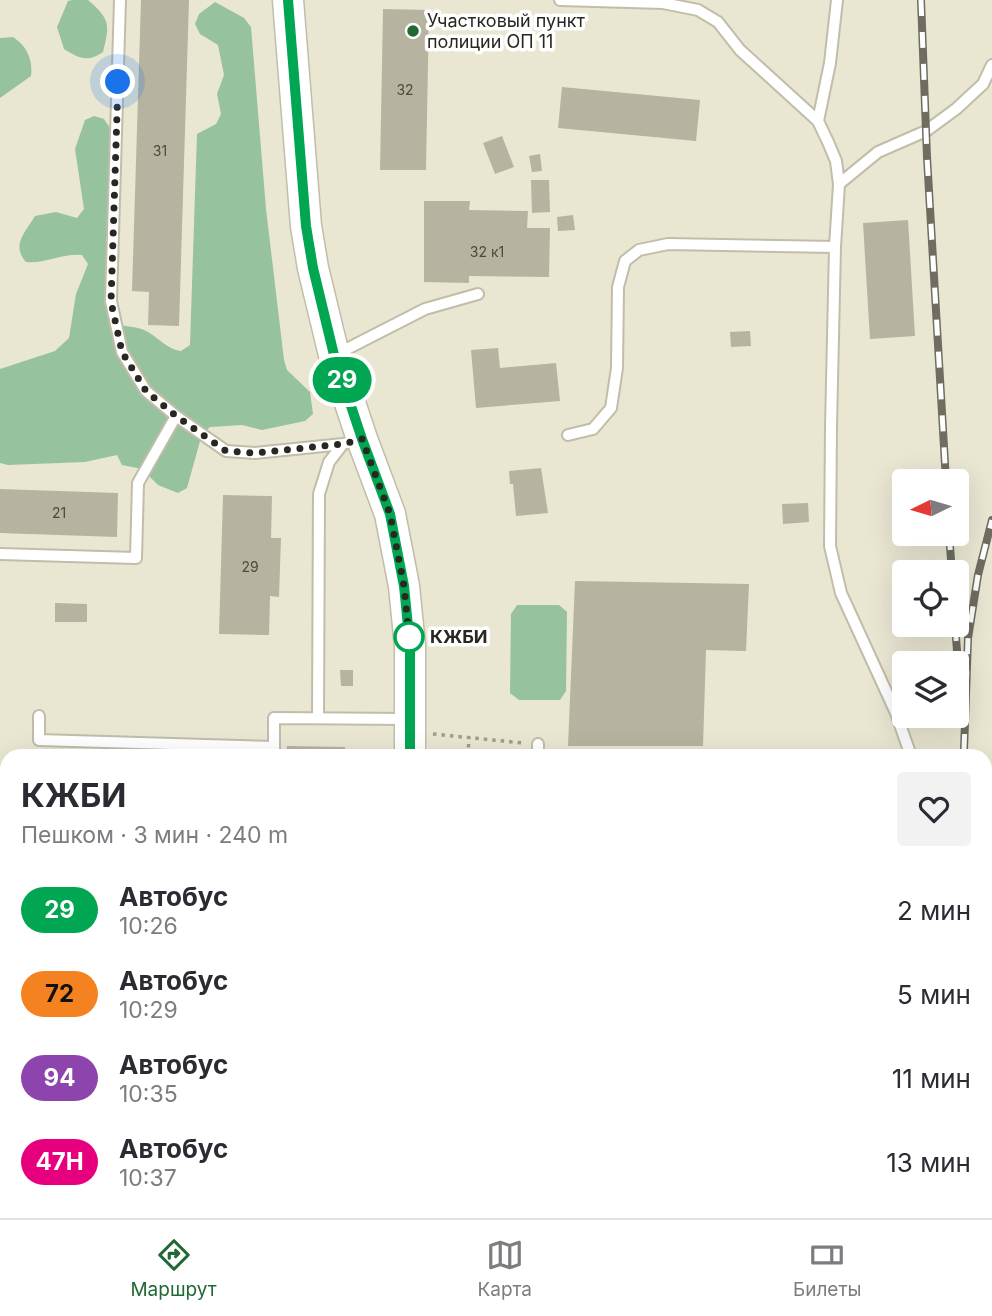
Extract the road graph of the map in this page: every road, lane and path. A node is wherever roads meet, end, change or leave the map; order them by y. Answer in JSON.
{"nodes":[{"id":1,"x":120,"y":0,"type":"edge"},
{"id":2,"x":288,"y":0,"type":"edge"},
{"id":3,"x":560,"y":0,"type":"edge"},
{"id":4,"x":836,"y":0,"type":"edge"},
{"id":5,"x":992,"y":65,"type":"edge"},
{"id":6,"x":818,"y":121,"type":"junction"},
{"id":7,"x":839,"y":184,"type":"junction"},
{"id":8,"x":835,"y":247,"type":"junction"},
{"id":9,"x":478,"y":295,"type":"dead end"},
{"id":10,"x":334,"y":355,"type":"junction"},
{"id":11,"x":176,"y":416,"type":"junction"},
{"id":12,"x":568,"y":435,"type":"dead end"},
{"id":13,"x":352,"y":442,"type":"junction"},
{"id":14,"x":0,"y":554,"type":"edge"},
{"id":15,"x":39,"y":716,"type":"dead end"},
{"id":16,"x":318,"y":718,"type":"junction"},
{"id":17,"x":410,"y":736,"type":"edge"},
{"id":18,"x":469,"y":737,"type":"junction"},
{"id":19,"x":538,"y":744,"type":"joint"},
{"id":20,"x":231,"y":749,"type":"edge"},
{"id":21,"x":274,"y":749,"type":"edge"},
{"id":22,"x":468,"y":749,"type":"edge"},
{"id":23,"x":538,"y":749,"type":"edge"},
{"id":24,"x":909,"y":749,"type":"edge"}],
"edges":[{"from":1,"to":11,"type":"lane"},
{"from":2,"to":10,"type":"main road"},
{"from":3,"to":6,"type":"lane"},
{"from":4,"to":6,"type":"lane"},
{"from":5,"to":7,"type":"lane"},
{"from":6,"to":7,"type":"lane"},
{"from":7,"to":8,"type":"lane"},
{"from":8,"to":12,"type":"lane"},
{"from":8,"to":24,"type":"lane"},
{"from":9,"to":10,"type":"lane"},
{"from":10,"to":13,"type":"main road"},
{"from":11,"to":13,"type":"lane"},
{"from":11,"to":14,"type":"lane"},
{"from":13,"to":16,"type":"lane"},
{"from":13,"to":17,"type":"main road"},
{"from":15,"to":20,"type":"lane"},
{"from":16,"to":17,"type":"lane"},
{"from":16,"to":21,"type":"lane"},
{"from":17,"to":18,"type":"path"},
{"from":18,"to":19,"type":"path"},
{"from":18,"to":22,"type":"path"},
{"from":19,"to":23,"type":"lane"}]}
